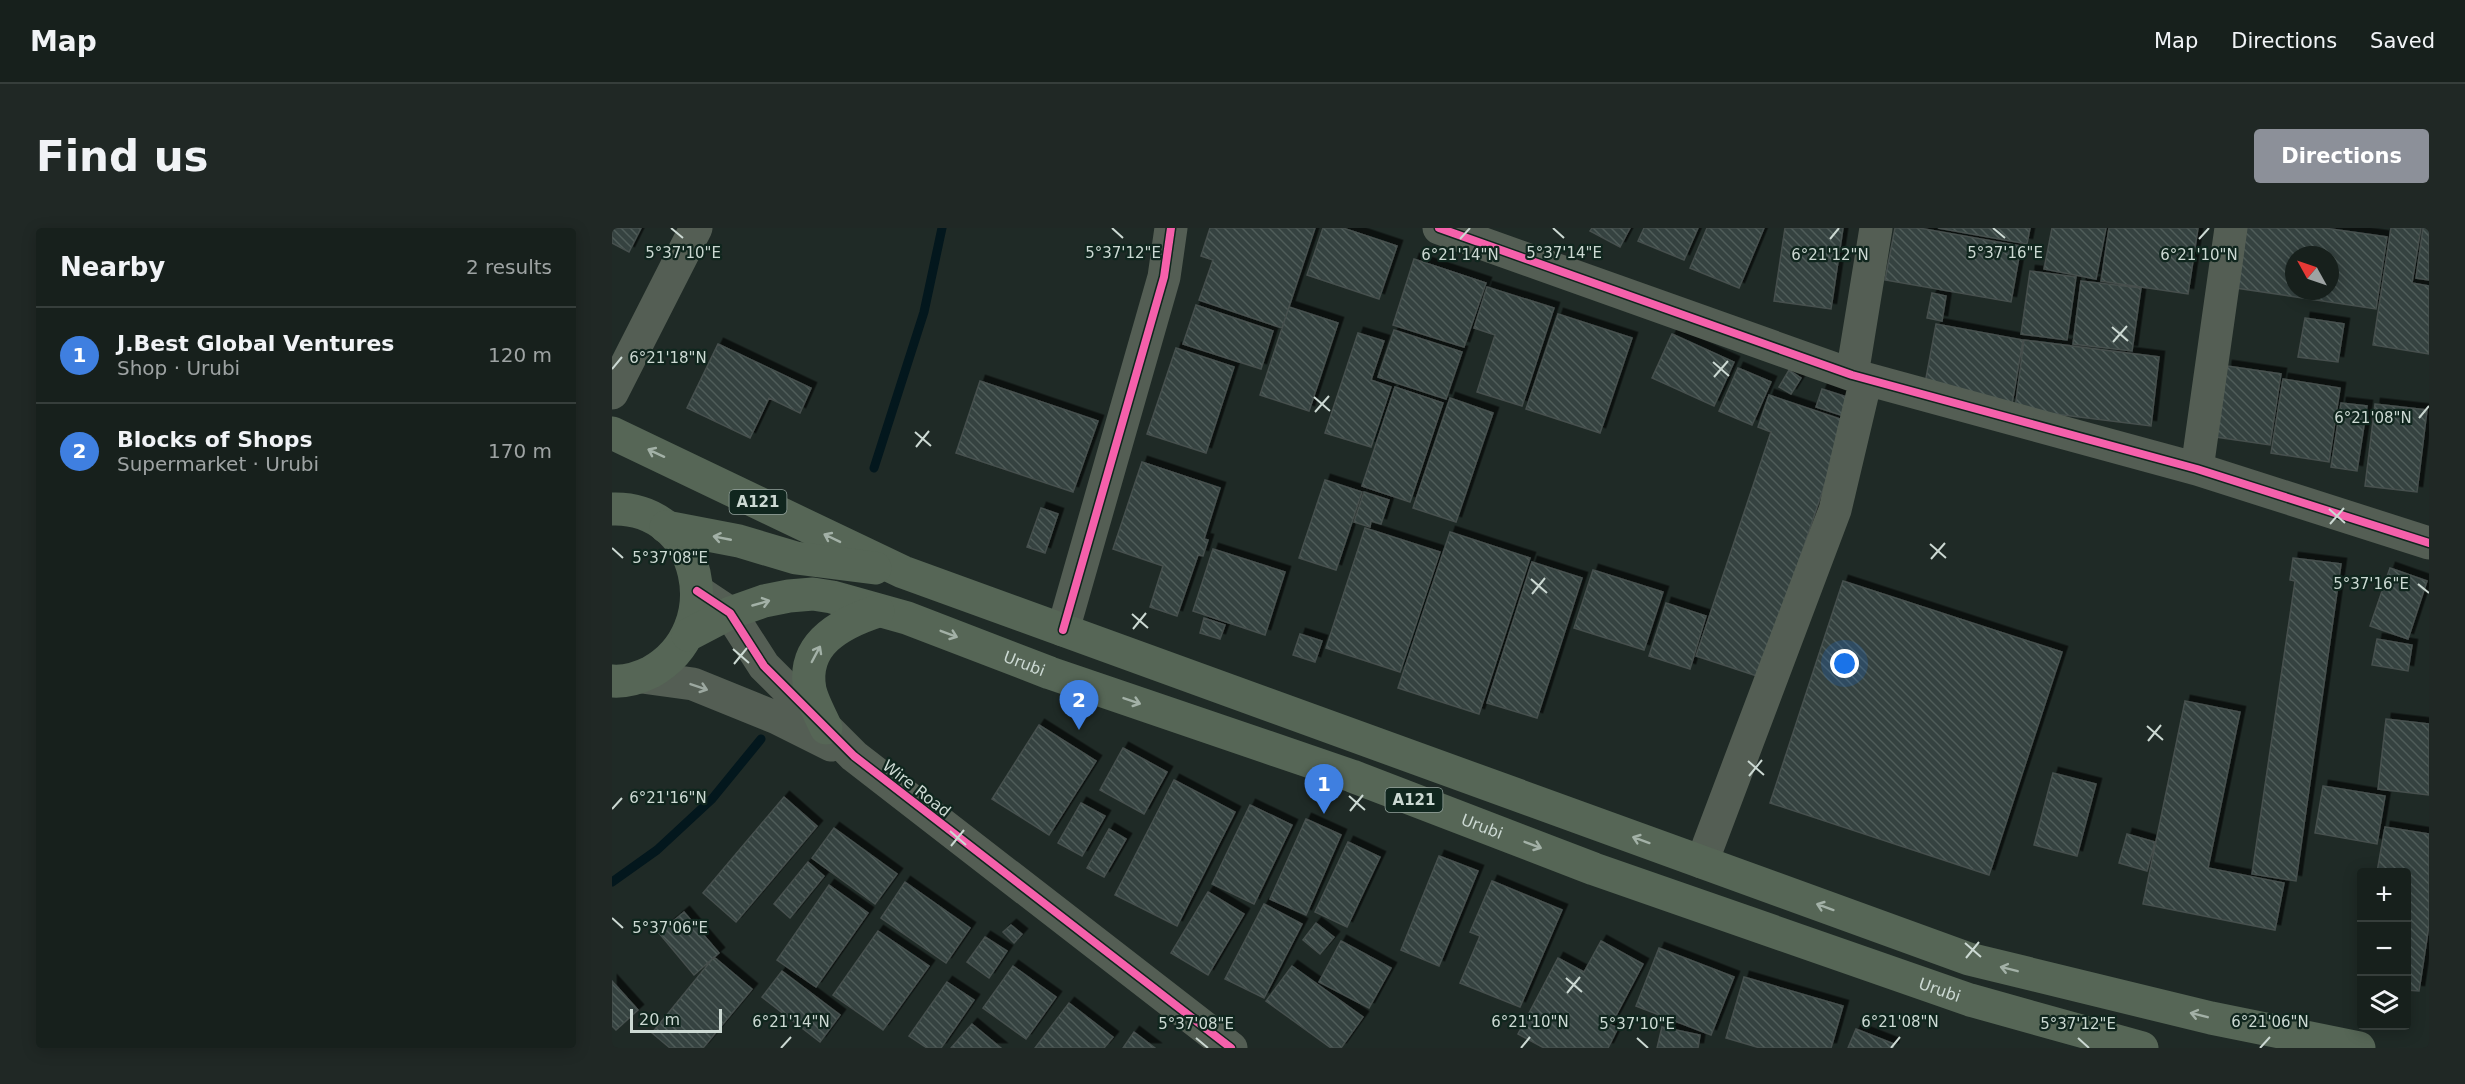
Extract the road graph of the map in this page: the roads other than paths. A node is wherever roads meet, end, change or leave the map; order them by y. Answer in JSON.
{"nodes":[{"id":1,"x":696,"y":228,"type":"edge"},
{"id":2,"x":1171,"y":228,"type":"edge"},
{"id":3,"x":1439,"y":228,"type":"edge"},
{"id":4,"x":1876,"y":228,"type":"edge"},
{"id":5,"x":2231,"y":228,"type":"edge"},
{"id":6,"x":1859,"y":377,"type":"junction"},
{"id":7,"x":612,"y":393,"type":"edge"},
{"id":8,"x":612,"y":433,"type":"edge"},
{"id":9,"x":2197,"y":469,"type":"junction"},
{"id":10,"x":612,"y":509,"type":"edge"},
{"id":11,"x":666,"y":527,"type":"junction"},
{"id":12,"x":2429,"y":543,"type":"edge"},
{"id":13,"x":903,"y":572,"type":"junction"},
{"id":14,"x":698,"y":591,"type":"junction"},
{"id":15,"x":878,"y":610,"type":"junction"},
{"id":16,"x":730,"y":613,"type":"junction"},
{"id":17,"x":1063,"y":630,"type":"junction"},
{"id":18,"x":688,"y":635,"type":"junction"},
{"id":19,"x":621,"y":683,"type":"edge"},
{"id":20,"x":826,"y":728,"type":"junction"},
{"id":21,"x":854,"y":756,"type":"junction"},
{"id":22,"x":1702,"y":862,"type":"junction"},
{"id":23,"x":1231,"y":1048,"type":"edge"},
{"id":24,"x":2142,"y":1048,"type":"edge"},
{"id":25,"x":2359,"y":1048,"type":"edge"}],
"edges":[{"from":1,"to":7,"type":"street"},
{"from":2,"to":17,"type":"street"},
{"from":3,"to":6,"type":"street"},
{"from":4,"to":6,"type":"street"},
{"from":5,"to":9,"type":"street"},
{"from":6,"to":9,"type":"street"},
{"from":6,"to":22,"type":"street"},
{"from":13,"to":8,"type":"highway","number":"A121","one_way":true},
{"from":9,"to":12,"type":"street"},
{"from":10,"to":11,"type":"highway","number":"A121"},
{"from":13,"to":11,"type":"highway","number":"A121","one_way":true},
{"from":11,"to":14,"type":"highway","number":"A121"},
{"from":13,"to":17,"type":"highway","number":"A121"},
{"from":14,"to":16,"type":"street","name":"Wire Road"},
{"from":14,"to":18,"type":"highway","number":"A121"},
{"from":16,"to":15,"type":"highway","name":"Urubi","number":"A121","one_way":true},
{"from":20,"to":15,"type":"highway","one_way":true},
{"from":15,"to":24,"type":"highway","name":"Urubi","number":"A121","one_way":true},
{"from":16,"to":18,"type":"highway","name":"Urubi","number":"A121"},
{"from":16,"to":20,"type":"street","name":"Wire Road"},
{"from":22,"to":17,"type":"highway","number":"A121","one_way":true},
{"from":18,"to":19,"type":"highway","number":"A121"},
{"from":19,"to":21,"type":"street","name":"Wire Road","one_way":true},
{"from":20,"to":21,"type":"street","name":"Wire Road"},
{"from":21,"to":23,"type":"street","name":"Wire Road"},
{"from":25,"to":22,"type":"highway","number":"A121","one_way":true}]}
